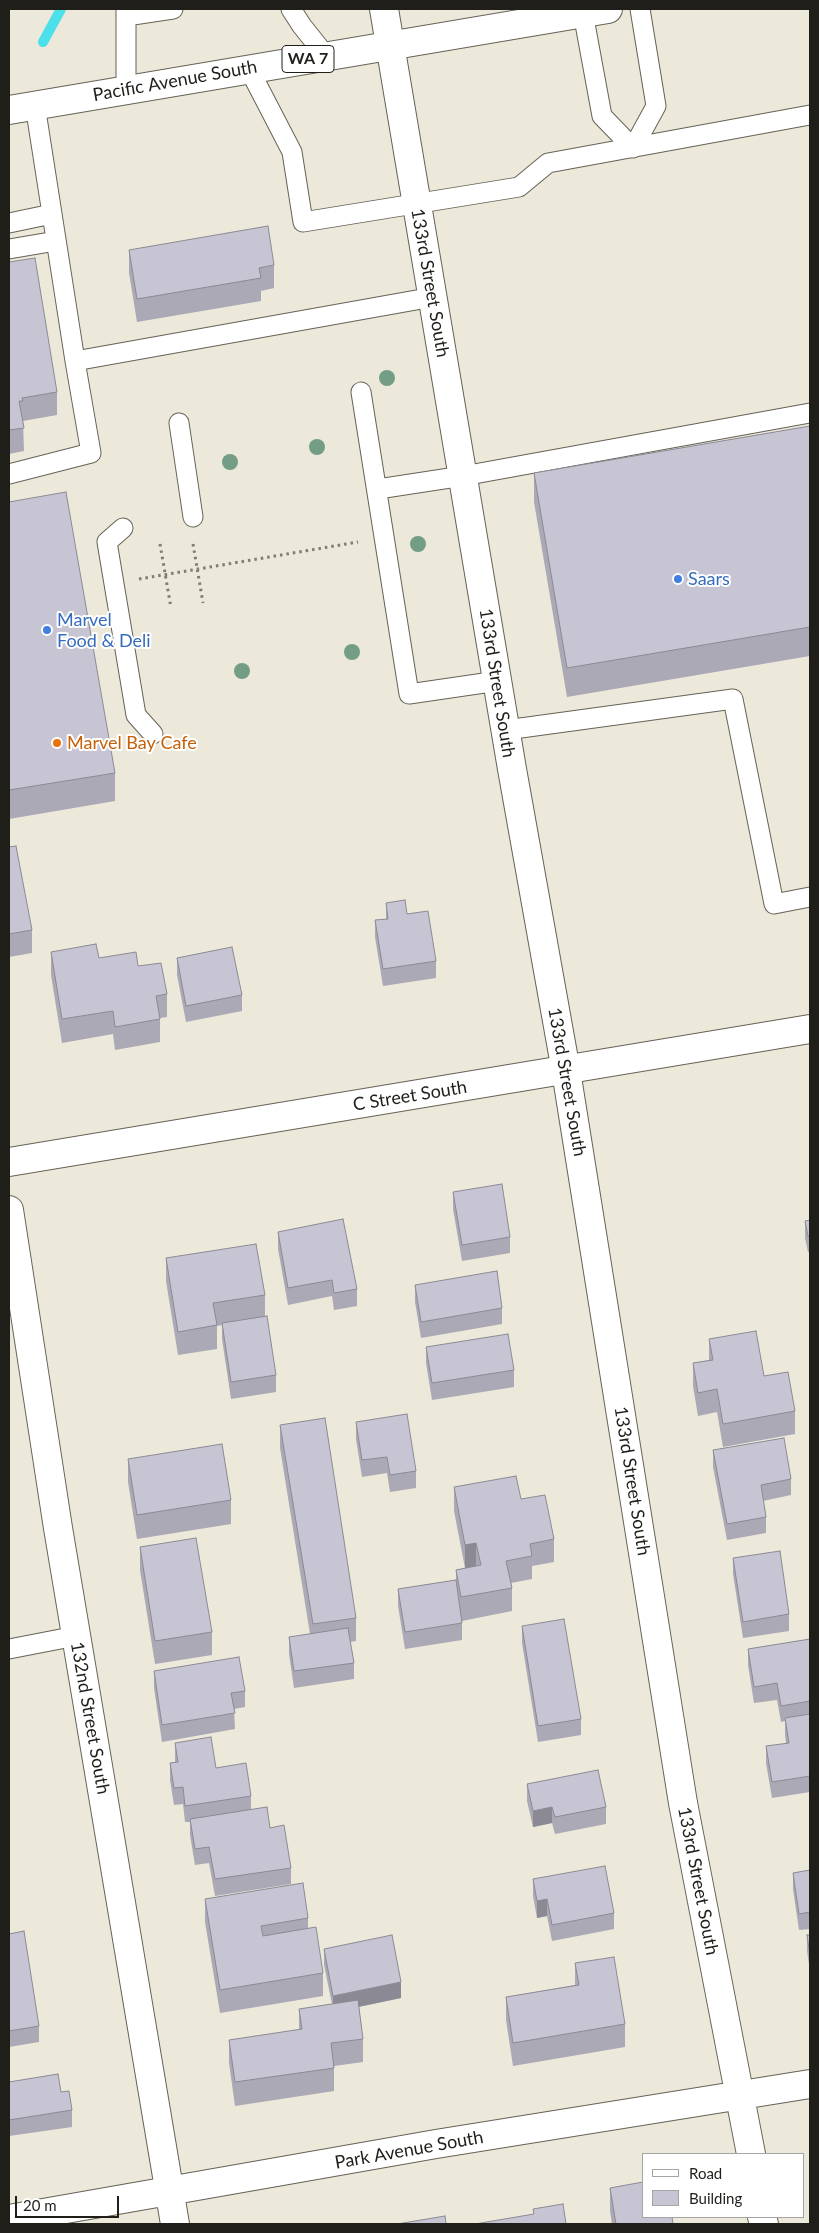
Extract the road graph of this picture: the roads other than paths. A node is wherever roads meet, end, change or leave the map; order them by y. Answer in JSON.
{"nodes":[{"id":1,"x":172,"y":9,"type":"edge"},
{"id":2,"x":291,"y":9,"type":"edge"},
{"id":3,"x":384,"y":9,"type":"edge"},
{"id":4,"x":640,"y":9,"type":"edge"},
{"id":5,"x":595,"y":11,"type":"edge"},
{"id":6,"x":126,"y":12,"type":"edge"},
{"id":7,"x":390,"y":45,"type":"junction"},
{"id":8,"x":326,"y":56,"type":"junction"},
{"id":9,"x":249,"y":69,"type":"junction"},
{"id":10,"x":126,"y":90,"type":"junction"},
{"id":11,"x":36,"y":105,"type":"junction"},
{"id":12,"x":9,"y":110,"type":"edge"},
{"id":13,"x":810,"y":116,"type":"edge"},
{"id":14,"x":633,"y":148,"type":"junction"},
{"id":15,"x":417,"y":203,"type":"junction"},
{"id":16,"x":52,"y":214,"type":"junction"},
{"id":17,"x":9,"y":222,"type":"edge"},
{"id":18,"x":56,"y":241,"type":"junction"},
{"id":19,"x":9,"y":249,"type":"edge"},
{"id":20,"x":433,"y":297,"type":"junction"},
{"id":21,"x":75,"y":360,"type":"junction"},
{"id":22,"x":362,"y":392,"type":"dead end"},
{"id":23,"x":810,"y":413,"type":"edge"},
{"id":24,"x":179,"y":423,"type":"dead end"},
{"id":25,"x":9,"y":474,"type":"edge"},
{"id":26,"x":462,"y":476,"type":"junction"},
{"id":27,"x":378,"y":489,"type":"junction"},
{"id":28,"x":193,"y":517,"type":"dead end"},
{"id":29,"x":123,"y":528,"type":"dead end"},
{"id":30,"x":498,"y":681,"type":"junction"},
{"id":31,"x":506,"y":730,"type":"junction"},
{"id":32,"x":153,"y":734,"type":"dead end"},
{"id":33,"x":810,"y":898,"type":"edge"},
{"id":34,"x":810,"y":1029,"type":"edge"},
{"id":35,"x":566,"y":1071,"type":"junction"},
{"id":36,"x":9,"y":1162,"type":"edge"},
{"id":37,"x":9,"y":1210,"type":"edge"},
{"id":38,"x":76,"y":1636,"type":"junction"},
{"id":39,"x":9,"y":1649,"type":"edge"},
{"id":40,"x":810,"y":2084,"type":"edge"},
{"id":41,"x":740,"y":2096,"type":"junction"},
{"id":42,"x":751,"y":2153,"type":"edge"},
{"id":43,"x":171,"y":2192,"type":"junction"},
{"id":44,"x":9,"y":2219,"type":"edge"},
{"id":45,"x":175,"y":2224,"type":"edge"}],
"edges":[{"from":1,"to":6,"type":"lane"},
{"from":2,"to":8,"type":"lane"},
{"from":3,"to":7,"type":"street","name":"133rd Street South"},
{"from":4,"to":14,"type":"lane"},
{"from":5,"to":7,"type":"street","name":"Pacific Avenue South","number":"WA 7"},
{"from":5,"to":14,"type":"lane"},
{"from":6,"to":10,"type":"lane"},
{"from":7,"to":8,"type":"street","name":"Pacific Avenue South","number":"WA 7"},
{"from":7,"to":15,"type":"street","name":"133rd Street South"},
{"from":8,"to":9,"type":"street","name":"Pacific Avenue South","number":"WA 7"},
{"from":9,"to":10,"type":"street","name":"Pacific Avenue South","number":"WA 7"},
{"from":9,"to":15,"type":"lane"},
{"from":10,"to":11,"type":"street","name":"Pacific Avenue South","number":"WA 7"},
{"from":11,"to":12,"type":"street","name":"Pacific Avenue South","number":"WA 7"},
{"from":11,"to":16,"type":"lane"},
{"from":13,"to":14,"type":"lane"},
{"from":14,"to":15,"type":"lane"},
{"from":15,"to":20,"type":"street","name":"133rd Street South"},
{"from":16,"to":17,"type":"lane"},
{"from":16,"to":18,"type":"lane"},
{"from":18,"to":19,"type":"lane"},
{"from":18,"to":21,"type":"lane"},
{"from":20,"to":21,"type":"lane"},
{"from":20,"to":26,"type":"street","name":"133rd Street South"},
{"from":21,"to":25,"type":"lane"},
{"from":22,"to":27,"type":"lane"},
{"from":23,"to":26,"type":"lane"},
{"from":24,"to":28,"type":"lane"},
{"from":26,"to":27,"type":"lane"},
{"from":26,"to":30,"type":"street","name":"133rd Street South"},
{"from":27,"to":30,"type":"lane"},
{"from":29,"to":32,"type":"lane"},
{"from":30,"to":31,"type":"street","name":"133rd Street South"},
{"from":31,"to":33,"type":"lane"},
{"from":31,"to":35,"type":"street","name":"133rd Street South"},
{"from":34,"to":35,"type":"street","name":"C Street South"},
{"from":35,"to":36,"type":"street","name":"C Street South"},
{"from":35,"to":41,"type":"street","name":"133rd Street South"},
{"from":37,"to":38,"type":"street","name":"132nd Street South"},
{"from":38,"to":39,"type":"lane"},
{"from":38,"to":43,"type":"street","name":"132nd Street South"},
{"from":40,"to":41,"type":"street","name":"Park Avenue South"},
{"from":41,"to":42,"type":"street","name":"133rd Street South"},
{"from":41,"to":43,"type":"street","name":"Park Avenue South"},
{"from":43,"to":44,"type":"street","name":"Park Avenue South"},
{"from":43,"to":45,"type":"street","name":"132nd Street South"}]}
